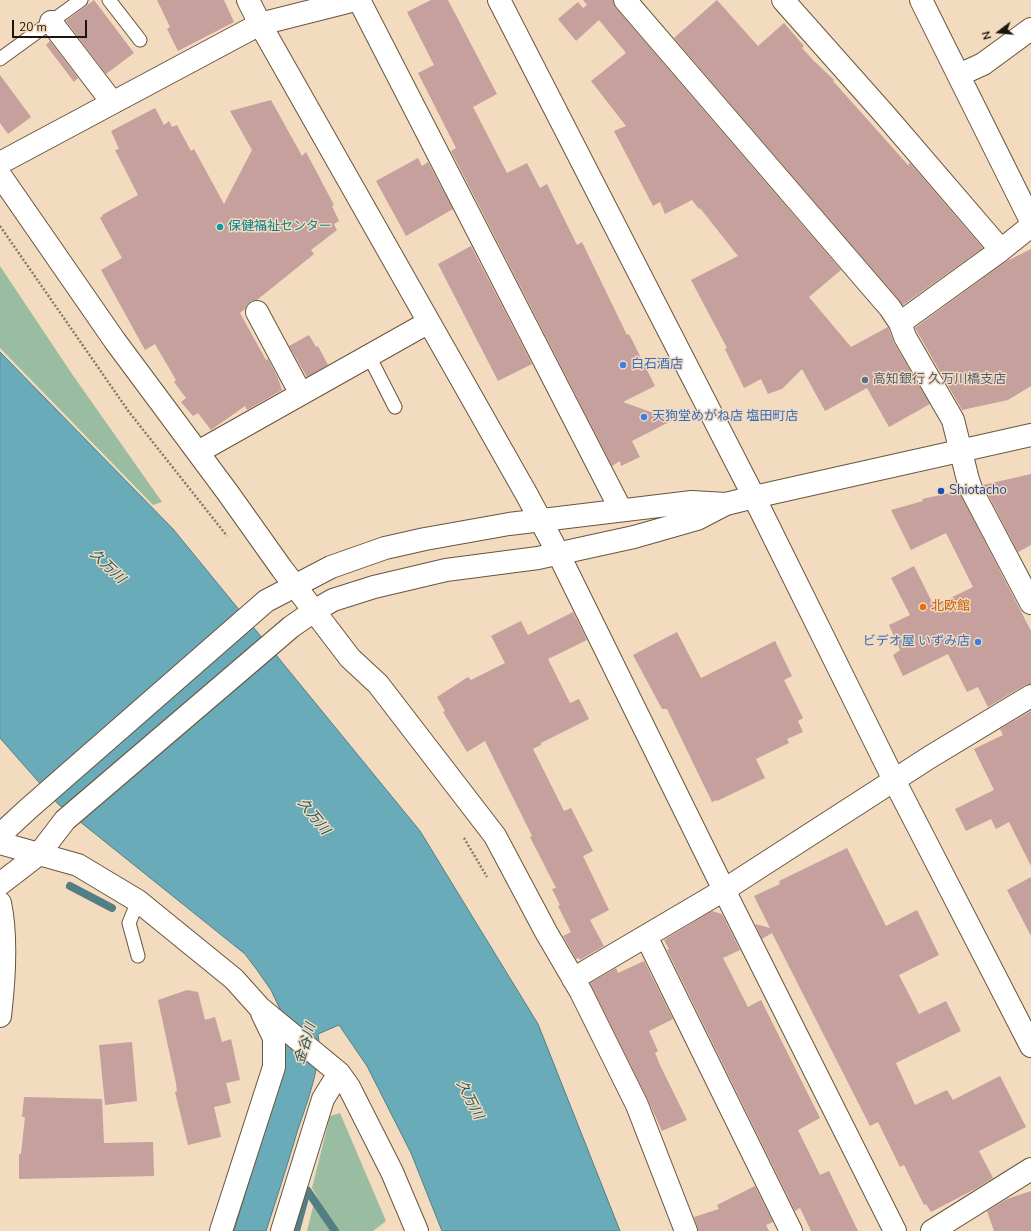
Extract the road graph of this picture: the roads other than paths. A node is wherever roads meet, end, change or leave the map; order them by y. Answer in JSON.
{"nodes":[{"id":1,"x":81,"y":0,"type":"edge"},
{"id":2,"x":109,"y":0,"type":"edge"},
{"id":3,"x":248,"y":0,"type":"edge"},
{"id":4,"x":355,"y":0,"type":"edge"},
{"id":5,"x":359,"y":0,"type":"edge"},
{"id":6,"x":499,"y":0,"type":"edge"},
{"id":7,"x":626,"y":0,"type":"edge"},
{"id":8,"x":782,"y":0,"type":"edge"},
{"id":9,"x":921,"y":0,"type":"edge"},
{"id":10,"x":51,"y":22,"type":"junction"},
{"id":11,"x":260,"y":24,"type":"junction"},
{"id":12,"x":1031,"y":29,"type":"edge"},
{"id":13,"x":140,"y":40,"type":"dead end"},
{"id":14,"x":0,"y":59,"type":"edge"},
{"id":15,"x":959,"y":75,"type":"junction"},
{"id":16,"x":112,"y":102,"type":"junction"},
{"id":17,"x":0,"y":163,"type":"edge"},
{"id":18,"x":0,"y":175,"type":"edge"},
{"id":19,"x":1031,"y":221,"type":"edge"},
{"id":20,"x":1031,"y":226,"type":"edge"},
{"id":21,"x":1001,"y":250,"type":"junction"},
{"id":22,"x":257,"y":312,"type":"dead end"},
{"id":23,"x":429,"y":322,"type":"junction"},
{"id":24,"x":900,"y":323,"type":"junction"},
{"id":25,"x":369,"y":356,"type":"junction"},
{"id":26,"x":301,"y":394,"type":"junction"},
{"id":27,"x":395,"y":407,"type":"dead end"},
{"id":28,"x":1031,"y":435,"type":"edge"},
{"id":29,"x":961,"y":451,"type":"junction"},
{"id":30,"x":198,"y":452,"type":"junction"},
{"id":31,"x":754,"y":497,"type":"junction"},
{"id":32,"x":726,"y":504,"type":"junction"},
{"id":33,"x":621,"y":510,"type":"junction"},
{"id":34,"x":540,"y":520,"type":"junction"},
{"id":35,"x":558,"y":553,"type":"junction"},
{"id":36,"x":295,"y":586,"type":"junction"},
{"id":37,"x":1031,"y":603,"type":"edge"},
{"id":38,"x":314,"y":611,"type":"junction"},
{"id":39,"x":1031,"y":696,"type":"edge"},
{"id":40,"x":894,"y":780,"type":"junction"},
{"id":41,"x":0,"y":835,"type":"edge"},
{"id":42,"x":0,"y":843,"type":"edge"},
{"id":43,"x":38,"y":854,"type":"junction"},
{"id":44,"x":0,"y":884,"type":"edge"},
{"id":45,"x":724,"y":890,"type":"junction"},
{"id":46,"x":138,"y":901,"type":"junction"},
{"id":47,"x":0,"y":903,"type":"edge"},
{"id":48,"x":646,"y":936,"type":"junction"},
{"id":49,"x":138,"y":956,"type":"dead end"},
{"id":50,"x":573,"y":979,"type":"junction"},
{"id":51,"x":260,"y":1008,"type":"junction"},
{"id":52,"x":0,"y":1016,"type":"edge"},
{"id":53,"x":1031,"y":1046,"type":"edge"},
{"id":54,"x":334,"y":1068,"type":"junction"},
{"id":55,"x":1031,"y":1169,"type":"edge"},
{"id":56,"x":221,"y":1231,"type":"edge"},
{"id":57,"x":282,"y":1231,"type":"edge"},
{"id":58,"x":417,"y":1231,"type":"edge"},
{"id":59,"x":686,"y":1231,"type":"edge"},
{"id":60,"x":791,"y":1231,"type":"edge"},
{"id":61,"x":895,"y":1231,"type":"edge"},
{"id":62,"x":932,"y":1231,"type":"edge"}],
"edges":[{"from":1,"to":10,"type":"lane"},
{"from":2,"to":13,"type":"lane"},
{"from":3,"to":11,"type":"street"},
{"from":4,"to":11,"type":"street"},
{"from":5,"to":33,"type":"street"},
{"from":6,"to":31,"type":"street"},
{"from":7,"to":24,"type":"street"},
{"from":8,"to":21,"type":"street"},
{"from":9,"to":15,"type":"street"},
{"from":10,"to":14,"type":"lane"},
{"from":10,"to":16,"type":"street"},
{"from":11,"to":16,"type":"street"},
{"from":11,"to":23,"type":"street"},
{"from":12,"to":15,"type":"street"},
{"from":15,"to":19,"type":"street"},
{"from":16,"to":17,"type":"street"},
{"from":18,"to":30,"type":"street"},
{"from":20,"to":21,"type":"street"},
{"from":21,"to":24,"type":"street"},
{"from":22,"to":26,"type":"street"},
{"from":23,"to":25,"type":"street"},
{"from":23,"to":34,"type":"street"},
{"from":24,"to":29,"type":"street"},
{"from":25,"to":26,"type":"street"},
{"from":25,"to":27,"type":"lane"},
{"from":26,"to":30,"type":"street"},
{"from":28,"to":29,"type":"street"},
{"from":29,"to":31,"type":"street"},
{"from":29,"to":37,"type":"street"},
{"from":30,"to":36,"type":"street"},
{"from":31,"to":32,"type":"street"},
{"from":31,"to":40,"type":"street"},
{"from":32,"to":33,"type":"street"},
{"from":32,"to":35,"type":"street"},
{"from":33,"to":34,"type":"street"},
{"from":34,"to":35,"type":"street"},
{"from":34,"to":36,"type":"street"},
{"from":35,"to":38,"type":"street"},
{"from":35,"to":45,"type":"street"},
{"from":36,"to":38,"type":"street"},
{"from":36,"to":41,"type":"street"},
{"from":38,"to":43,"type":"street"},
{"from":38,"to":50,"type":"street"},
{"from":39,"to":40,"type":"street"},
{"from":40,"to":45,"type":"street"},
{"from":40,"to":53,"type":"street"},
{"from":42,"to":43,"type":"street"},
{"from":43,"to":44,"type":"street"},
{"from":43,"to":46,"type":"street"},
{"from":45,"to":48,"type":"street"},
{"from":45,"to":61,"type":"street"},
{"from":46,"to":49,"type":"lane"},
{"from":46,"to":51,"type":"street"},
{"from":47,"to":52,"type":"street"},
{"from":48,"to":50,"type":"street"},
{"from":48,"to":60,"type":"street"},
{"from":50,"to":59,"type":"street"},
{"from":51,"to":54,"type":"street"},
{"from":51,"to":56,"type":"street"},
{"from":54,"to":57,"type":"street"},
{"from":54,"to":58,"type":"street"},
{"from":55,"to":62,"type":"street"}]}
